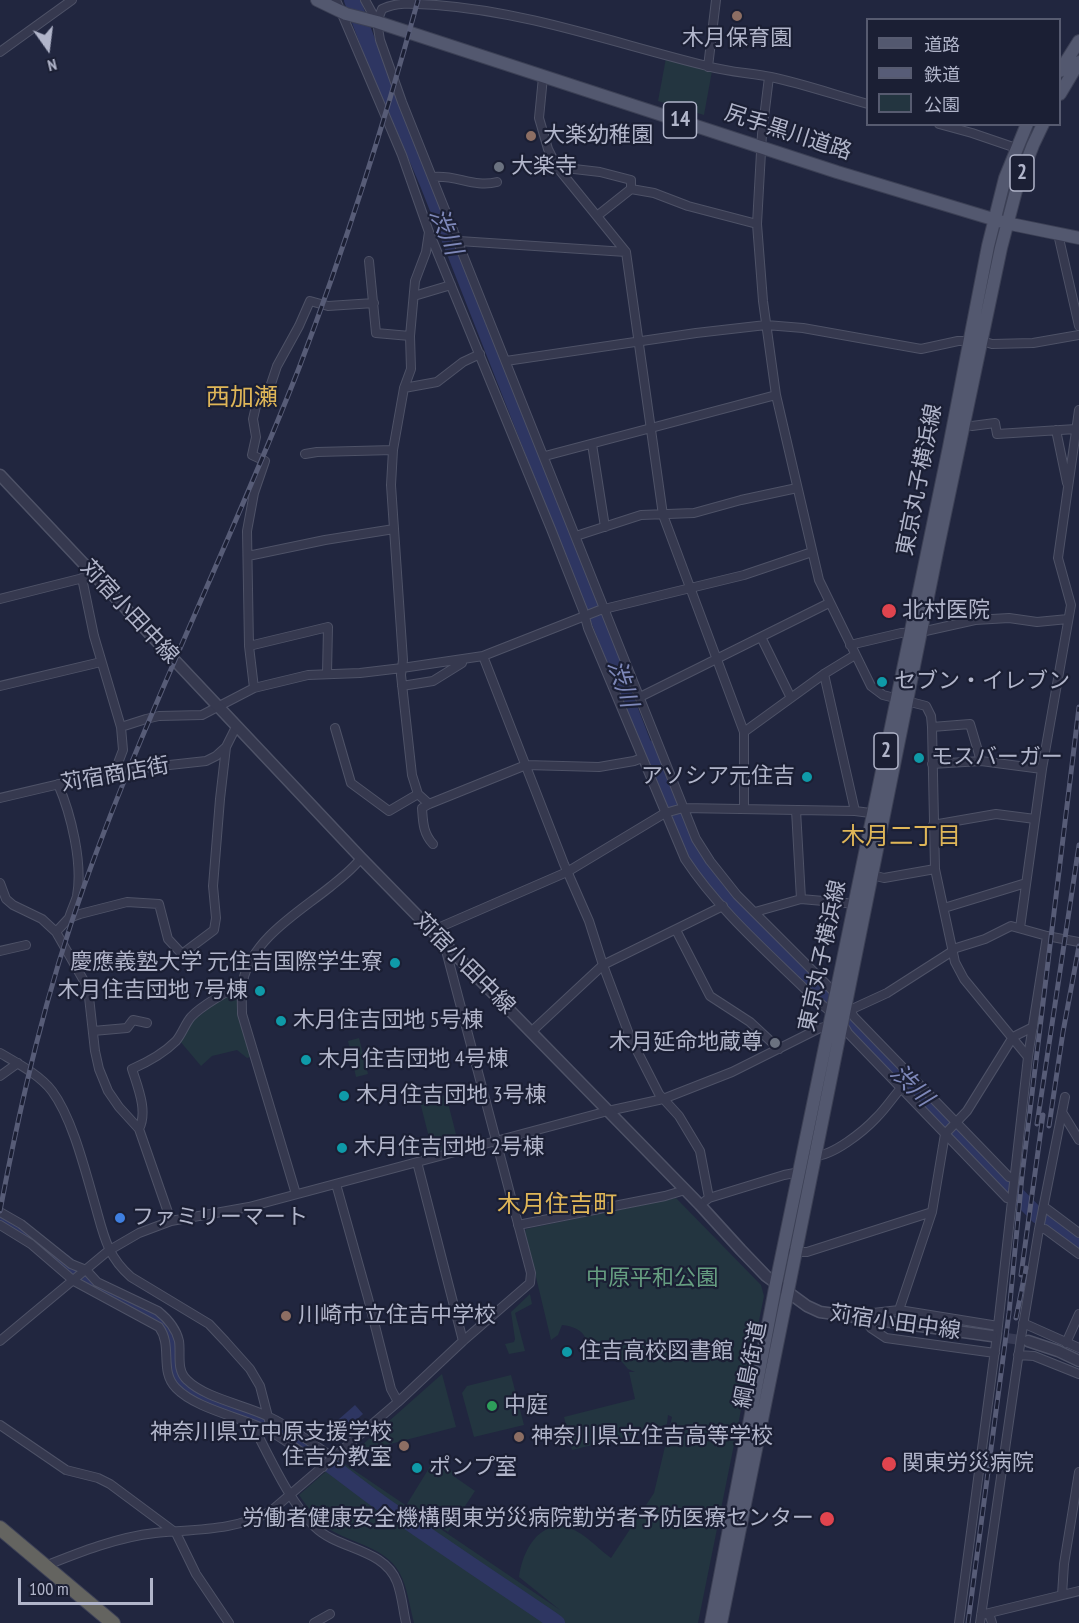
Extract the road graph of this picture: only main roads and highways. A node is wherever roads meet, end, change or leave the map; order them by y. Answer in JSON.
{"nodes":[{"id":1,"x":317,"y":0,"type":"edge"},
{"id":2,"x":340,"y":8,"type":"edge"},
{"id":3,"x":1079,"y":41,"type":"edge"},
{"id":4,"x":1079,"y":62,"type":"edge"},
{"id":5,"x":1061,"y":68,"type":"edge"},
{"id":6,"x":1061,"y":91,"type":"edge"},
{"id":7,"x":1026,"y":126,"type":"edge"},
{"id":8,"x":1042,"y":126,"type":"edge"},
{"id":9,"x":1000,"y":222,"type":"junction"},
{"id":10,"x":1079,"y":238,"type":"edge"},
{"id":11,"x":975,"y":341,"type":"junction"},
{"id":12,"x":916,"y":632,"type":"junction"},
{"id":13,"x":861,"y":904,"type":"junction"},
{"id":14,"x":809,"y":1155,"type":"junction"},
{"id":15,"x":790,"y":1251,"type":"junction"},
{"id":16,"x":788,"y":1292,"type":"joint"},
{"id":17,"x":0,"y":1528,"type":"edge"},
{"id":18,"x":113,"y":1623,"type":"edge"},
{"id":19,"x":711,"y":1623,"type":"edge"},
{"id":20,"x":720,"y":1623,"type":"edge"}],
"edges":[{"from":1,"to":2,"type":"main road","name":"尻手黒川道路","number":"14"},
{"from":2,"to":9,"type":"main road","name":"尻手黒川道路","number":"14"},
{"from":3,"to":5,"type":"main road"},
{"from":4,"to":6,"type":"main road"},
{"from":7,"to":9,"type":"main road","name":"東京丸子横浜線","number":"2"},
{"from":8,"to":9,"type":"main road","name":"東京丸子横浜線","number":"2"},
{"from":9,"to":10,"type":"main road","name":"尻手黒川道路","number":"14"},
{"from":9,"to":11,"type":"main road","name":"東京丸子横浜線","number":"2"},
{"from":11,"to":12,"type":"main road","name":"東京丸子横浜線","number":"2"},
{"from":11,"to":12,"type":"main road","name":"東京丸子横浜線","number":"2"},
{"from":12,"to":13,"type":"main road","name":"東京丸子横浜線","number":"2"},
{"from":13,"to":14,"type":"main road","name":"東京丸子横浜線","number":"2"},
{"from":13,"to":14,"type":"main road","name":"東京丸子横浜線","number":"2"},
{"from":14,"to":15,"type":"main road","name":"東京丸子横浜線","number":"2"},
{"from":14,"to":15,"type":"main road","name":"東京丸子横浜線","number":"2"},
{"from":15,"to":16,"type":"main road","name":"東京丸子横浜線","number":"2"},
{"from":15,"to":19,"type":"main road","name":"東京丸子横浜線","number":"2"},
{"from":16,"to":20,"type":"main road","name":"綱島街道","number":"2"},
{"from":17,"to":18,"type":"highway"}]}
